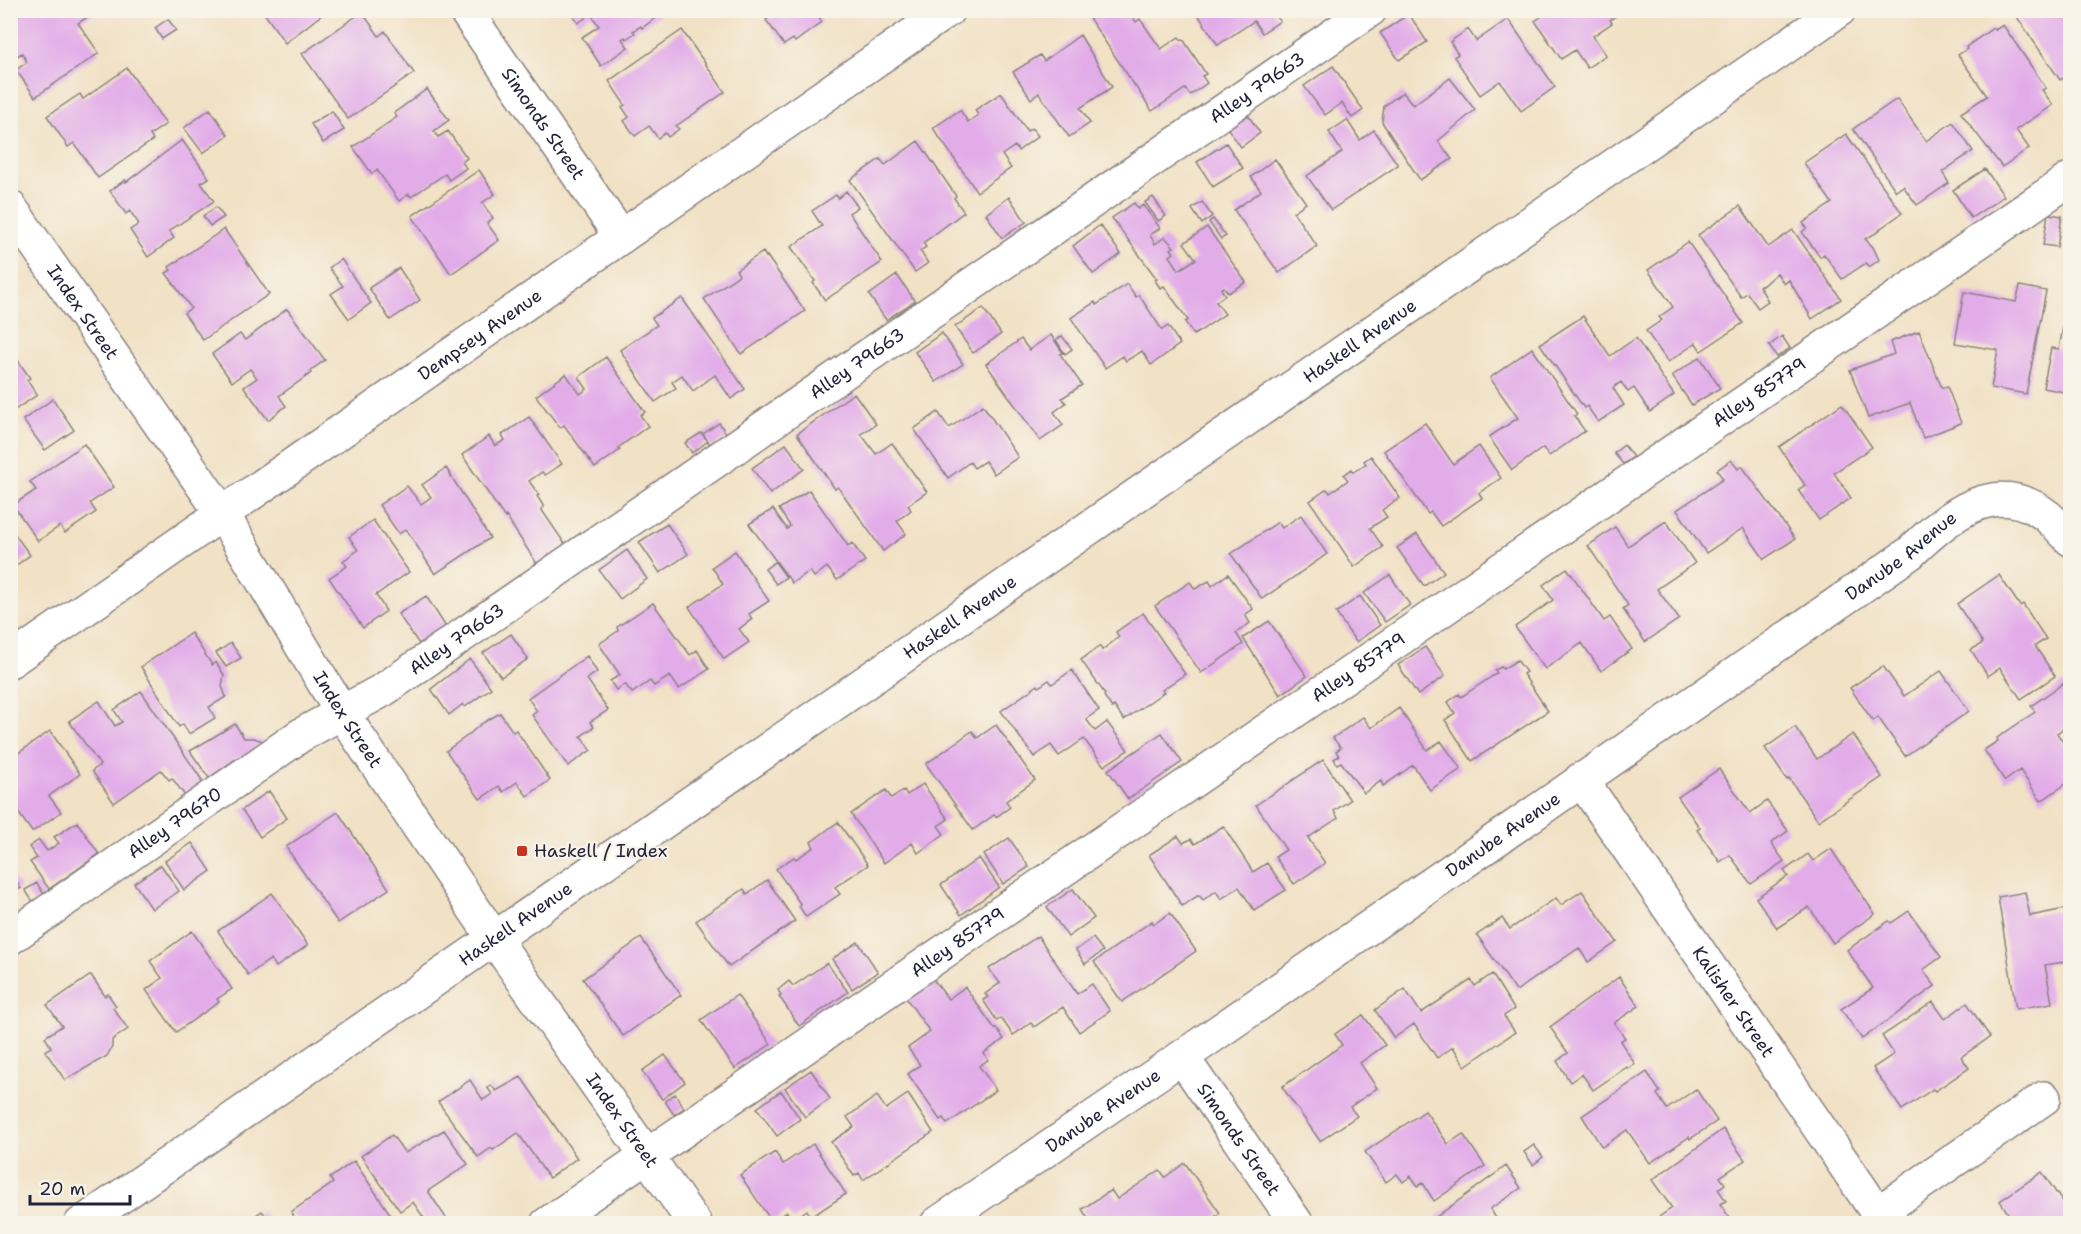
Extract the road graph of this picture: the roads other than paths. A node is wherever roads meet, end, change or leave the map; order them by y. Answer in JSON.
{"nodes":[{"id":1,"x":465,"y":10,"type":"edge"},
{"id":2,"x":948,"y":10,"type":"edge"},
{"id":3,"x":1370,"y":10,"type":"edge"},
{"id":4,"x":1839,"y":10,"type":"edge"},
{"id":5,"x":2070,"y":179,"type":"edge"},
{"id":6,"x":10,"y":207,"type":"edge"},
{"id":7,"x":621,"y":237,"type":"junction"},
{"id":8,"x":223,"y":515,"type":"junction"},
{"id":9,"x":2070,"y":539,"type":"edge"},
{"id":10,"x":10,"y":661,"type":"edge"},
{"id":11,"x":342,"y":713,"type":"junction"},
{"id":12,"x":1581,"y":779,"type":"junction"},
{"id":13,"x":10,"y":938,"type":"edge"},
{"id":14,"x":495,"y":940,"type":"junction"},
{"id":15,"x":1182,"y":1056,"type":"junction"},
{"id":16,"x":2044,"y":1098,"type":"dead end"},
{"id":17,"x":646,"y":1155,"type":"junction"},
{"id":18,"x":1881,"y":1218,"type":"edge"},
{"id":19,"x":81,"y":1224,"type":"edge"},
{"id":20,"x":547,"y":1224,"type":"edge"},
{"id":21,"x":695,"y":1224,"type":"edge"},
{"id":22,"x":937,"y":1224,"type":"edge"},
{"id":23,"x":1297,"y":1224,"type":"edge"}],
"edges":[{"from":1,"to":7,"type":"street","name":"Simonds Street"},
{"from":2,"to":7,"type":"street","name":"Dempsey Avenue"},
{"from":3,"to":11,"type":"street","name":"Alley 79663"},
{"from":4,"to":14,"type":"street","name":"Haskell Avenue"},
{"from":5,"to":17,"type":"street","name":"Alley 85779"},
{"from":6,"to":8,"type":"street","name":"Index Street"},
{"from":7,"to":8,"type":"street","name":"Dempsey Avenue"},
{"from":8,"to":10,"type":"street","name":"Dempsey Avenue"},
{"from":8,"to":11,"type":"street","name":"Index Street"},
{"from":9,"to":12,"type":"street","name":"Danube Avenue"},
{"from":11,"to":13,"type":"street","name":"Alley 79670"},
{"from":11,"to":14,"type":"street","name":"Index Street"},
{"from":12,"to":15,"type":"street","name":"Danube Avenue"},
{"from":12,"to":18,"type":"street","name":"Kalisher Street"},
{"from":14,"to":17,"type":"street","name":"Index Street"},
{"from":14,"to":19,"type":"street","name":"Haskell Avenue"},
{"from":15,"to":22,"type":"street","name":"Danube Avenue"},
{"from":15,"to":23,"type":"street","name":"Simonds Street"},
{"from":16,"to":18,"type":"street"},
{"from":17,"to":20,"type":"street","name":"Alley 85779"},
{"from":17,"to":21,"type":"street","name":"Index Street"}]}
